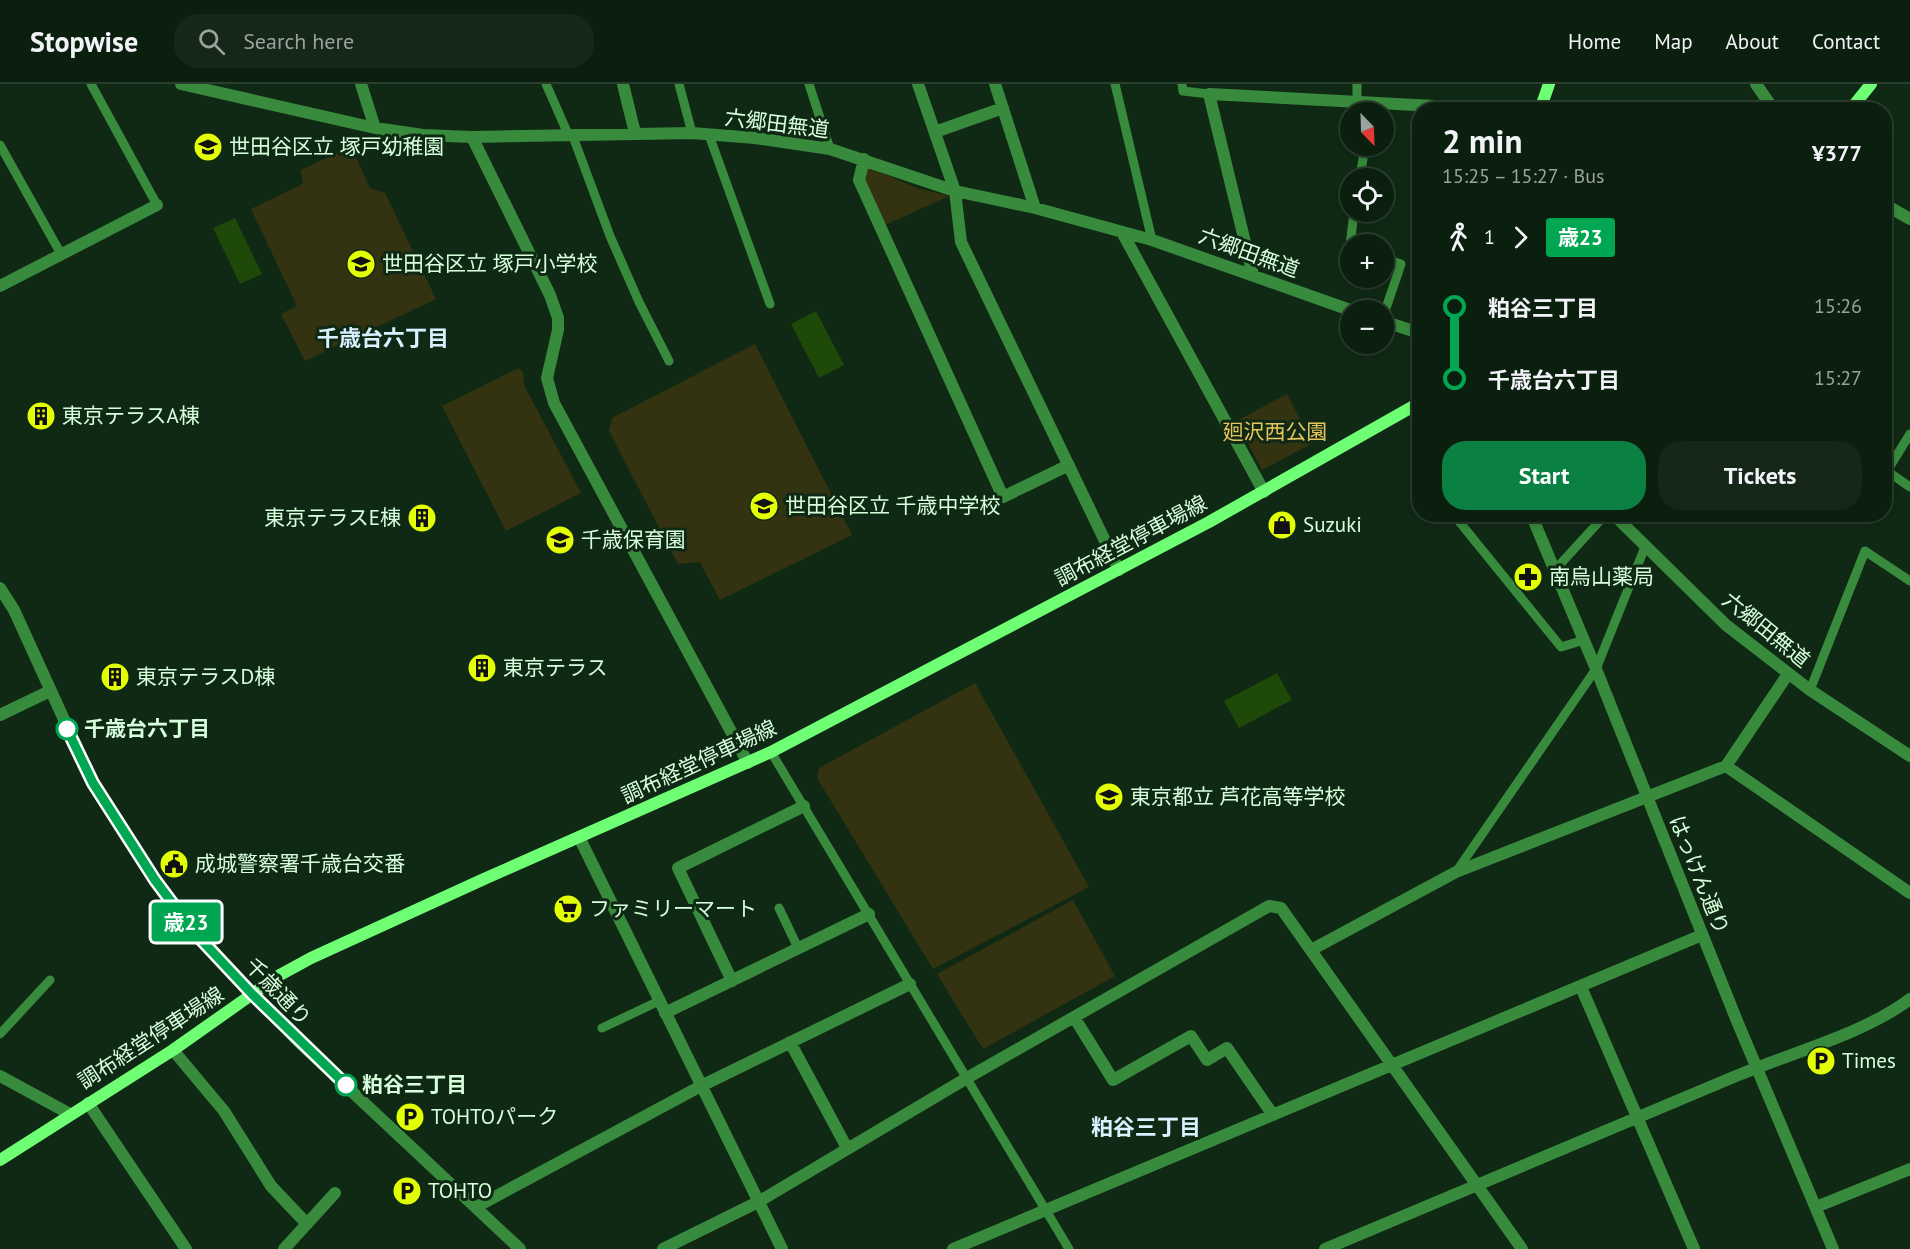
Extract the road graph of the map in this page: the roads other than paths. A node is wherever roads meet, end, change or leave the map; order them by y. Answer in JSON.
{"nodes":[{"id":1,"x":91,"y":84,"type":"edge"},
{"id":2,"x":181,"y":84,"type":"edge"},
{"id":3,"x":361,"y":84,"type":"edge"},
{"id":4,"x":546,"y":84,"type":"edge"},
{"id":5,"x":623,"y":84,"type":"edge"},
{"id":6,"x":679,"y":84,"type":"edge"},
{"id":7,"x":808,"y":84,"type":"edge"},
{"id":8,"x":918,"y":84,"type":"edge"},
{"id":9,"x":995,"y":84,"type":"edge"},
{"id":10,"x":1115,"y":84,"type":"edge"},
{"id":11,"x":1182,"y":84,"type":"edge"},
{"id":12,"x":1357,"y":84,"type":"edge"},
{"id":13,"x":1548,"y":84,"type":"edge"},
{"id":14,"x":1756,"y":84,"type":"edge"},
{"id":15,"x":1871,"y":84,"type":"edge"},
{"id":16,"x":1209,"y":94,"type":"junction"},
{"id":17,"x":1358,"y":102,"type":"joint"},
{"id":18,"x":1542,"y":102,"type":"edge"},
{"id":19,"x":1768,"y":102,"type":"edge"},
{"id":20,"x":1857,"y":102,"type":"edge"},
{"id":21,"x":1394,"y":107,"type":"edge"},
{"id":22,"x":1412,"y":107,"type":"edge"},
{"id":23,"x":1003,"y":108,"type":"junction"},
{"id":24,"x":375,"y":128,"type":"junction"},
{"id":25,"x":935,"y":132,"type":"junction"},
{"id":26,"x":635,"y":133,"type":"junction"},
{"id":27,"x":693,"y":133,"type":"junction"},
{"id":28,"x":570,"y":134,"type":"junction"},
{"id":29,"x":709,"y":135,"type":"junction"},
{"id":30,"x":472,"y":137,"type":"junction"},
{"id":31,"x":0,"y":145,"type":"edge"},
{"id":32,"x":830,"y":149,"type":"junction"},
{"id":33,"x":864,"y":159,"type":"junction"},
{"id":34,"x":955,"y":190,"type":"junction"},
{"id":35,"x":157,"y":205,"type":"joint"},
{"id":36,"x":1035,"y":208,"type":"junction"},
{"id":37,"x":1892,"y":209,"type":"edge"},
{"id":38,"x":1910,"y":219,"type":"edge"},
{"id":39,"x":1122,"y":232,"type":"junction"},
{"id":40,"x":1152,"y":240,"type":"junction"},
{"id":41,"x":61,"y":254,"type":"junction"},
{"id":42,"x":1394,"y":262,"type":"edge"},
{"id":43,"x":1253,"y":275,"type":"junction"},
{"id":44,"x":1394,"y":285,"type":"edge"},
{"id":45,"x":0,"y":286,"type":"edge"},
{"id":46,"x":770,"y":303,"type":"dead end"},
{"id":47,"x":1340,"y":306,"type":"edge"},
{"id":48,"x":1394,"y":323,"type":"edge"},
{"id":49,"x":1412,"y":330,"type":"edge"},
{"id":50,"x":669,"y":361,"type":"dead end"},
{"id":51,"x":1412,"y":407,"type":"edge"},
{"id":52,"x":1910,"y":434,"type":"edge"},
{"id":53,"x":1892,"y":463,"type":"edge"},
{"id":54,"x":1069,"y":465,"type":"junction"},
{"id":55,"x":1892,"y":474,"type":"edge"},
{"id":56,"x":1910,"y":487,"type":"edge"},
{"id":57,"x":1264,"y":492,"type":"junction"},
{"id":58,"x":1534,"y":522,"type":"edge"},
{"id":59,"x":1599,"y":522,"type":"edge"},
{"id":60,"x":1621,"y":522,"type":"edge"},
{"id":61,"x":1460,"y":523,"type":"edge"},
{"id":62,"x":1645,"y":547,"type":"junction"},
{"id":63,"x":1119,"y":570,"type":"junction"},
{"id":64,"x":1554,"y":571,"type":"junction"},
{"id":65,"x":1910,"y":581,"type":"edge"},
{"id":66,"x":0,"y":588,"type":"edge"},
{"id":67,"x":1584,"y":640,"type":"junction"},
{"id":68,"x":1596,"y":669,"type":"junction"},
{"id":69,"x":1788,"y":674,"type":"junction"},
{"id":70,"x":1810,"y":690,"type":"junction"},
{"id":71,"x":50,"y":691,"type":"junction"},
{"id":72,"x":0,"y":715,"type":"edge"},
{"id":73,"x":771,"y":752,"type":"junction"},
{"id":74,"x":1910,"y":756,"type":"edge"},
{"id":75,"x":748,"y":763,"type":"junction"},
{"id":76,"x":1726,"y":766,"type":"junction"},
{"id":77,"x":1647,"y":798,"type":"junction"},
{"id":78,"x":804,"y":806,"type":"junction"},
{"id":79,"x":579,"y":837,"type":"junction"},
{"id":80,"x":1456,"y":872,"type":"junction"},
{"id":81,"x":1910,"y":893,"type":"edge"},
{"id":82,"x":779,"y":908,"type":"dead end"},
{"id":83,"x":869,"y":914,"type":"junction"},
{"id":84,"x":1702,"y":935,"type":"junction"},
{"id":85,"x":798,"y":948,"type":"junction"},
{"id":86,"x":1311,"y":950,"type":"junction"},
{"id":87,"x":50,"y":980,"type":"dead end"},
{"id":88,"x":732,"y":981,"type":"junction"},
{"id":89,"x":910,"y":984,"type":"junction"},
{"id":90,"x":1581,"y":987,"type":"junction"},
{"id":91,"x":252,"y":994,"type":"junction"},
{"id":92,"x":1910,"y":999,"type":"edge"},
{"id":93,"x":659,"y":1001,"type":"junction"},
{"id":94,"x":666,"y":1013,"type":"junction"},
{"id":95,"x":1074,"y":1017,"type":"junction"},
{"id":96,"x":602,"y":1028,"type":"dead end"},
{"id":97,"x":0,"y":1034,"type":"edge"},
{"id":98,"x":790,"y":1042,"type":"junction"},
{"id":99,"x":173,"y":1050,"type":"junction"},
{"id":100,"x":1392,"y":1064,"type":"junction"},
{"id":101,"x":1756,"y":1067,"type":"junction"},
{"id":102,"x":0,"y":1076,"type":"edge"},
{"id":103,"x":966,"y":1078,"type":"junction"},
{"id":104,"x":701,"y":1086,"type":"junction"},
{"id":105,"x":88,"y":1103,"type":"junction"},
{"id":106,"x":70,"y":1114,"type":"junction"},
{"id":107,"x":1273,"y":1115,"type":"junction"},
{"id":108,"x":1637,"y":1118,"type":"junction"},
{"id":109,"x":848,"y":1148,"type":"junction"},
{"id":110,"x":0,"y":1160,"type":"edge"},
{"id":111,"x":1910,"y":1169,"type":"edge"},
{"id":112,"x":1476,"y":1185,"type":"junction"},
{"id":113,"x":335,"y":1193,"type":"dead end"},
{"id":114,"x":759,"y":1202,"type":"junction"},
{"id":115,"x":1816,"y":1206,"type":"junction"},
{"id":116,"x":476,"y":1208,"type":"junction"},
{"id":117,"x":1046,"y":1211,"type":"junction"},
{"id":118,"x":307,"y":1224,"type":"junction"},
{"id":119,"x":186,"y":1249,"type":"edge"},
{"id":120,"x":284,"y":1249,"type":"edge"},
{"id":121,"x":520,"y":1249,"type":"edge"},
{"id":122,"x":663,"y":1249,"type":"edge"},
{"id":123,"x":782,"y":1249,"type":"edge"},
{"id":124,"x":953,"y":1249,"type":"edge"},
{"id":125,"x":1069,"y":1249,"type":"edge"},
{"id":126,"x":1325,"y":1249,"type":"edge"},
{"id":127,"x":1522,"y":1249,"type":"edge"},
{"id":128,"x":1694,"y":1249,"type":"edge"},
{"id":129,"x":1833,"y":1249,"type":"edge"}],
"edges":[{"from":1,"to":35,"type":"lane"},
{"from":2,"to":24,"type":"street","name":"六郷田無道"},
{"from":3,"to":24,"type":"street"},
{"from":4,"to":28,"type":"lane"},
{"from":5,"to":26,"type":"street"},
{"from":6,"to":27,"type":"lane"},
{"from":7,"to":32,"type":"lane"},
{"from":8,"to":25,"type":"street"},
{"from":9,"to":23,"type":"street"},
{"from":10,"to":40,"type":"lane"},
{"from":11,"to":16,"type":"lane"},
{"from":12,"to":17,"type":"lane"},
{"from":13,"to":18,"type":"main road"},
{"from":14,"to":19,"type":"street"},
{"from":15,"to":20,"type":"main road"},
{"from":16,"to":17,"type":"street"},
{"from":16,"to":43,"type":"street"},
{"from":21,"to":22,"type":"street"},
{"from":23,"to":25,"type":"street"},
{"from":23,"to":36,"type":"street"},
{"from":24,"to":30,"type":"street","name":"六郷田無道"},
{"from":25,"to":34,"type":"street"},
{"from":26,"to":27,"type":"street","name":"六郷田無道"},
{"from":26,"to":28,"type":"street","name":"六郷田無道"},
{"from":27,"to":29,"type":"street","name":"六郷田無道"},
{"from":28,"to":30,"type":"street","name":"六郷田無道"},
{"from":28,"to":50,"type":"lane"},
{"from":29,"to":32,"type":"street","name":"六郷田無道"},
{"from":29,"to":46,"type":"lane"},
{"from":30,"to":75,"type":"street"},
{"from":31,"to":41,"type":"lane"},
{"from":32,"to":33,"type":"street","name":"六郷田無道"},
{"from":33,"to":34,"type":"street","name":"六郷田無道"},
{"from":33,"to":54,"type":"street"},
{"from":34,"to":36,"type":"street","name":"六郷田無道"},
{"from":34,"to":54,"type":"street"},
{"from":35,"to":41,"type":"street"},
{"from":36,"to":39,"type":"street","name":"六郷田無道"},
{"from":37,"to":38,"type":"street"},
{"from":39,"to":40,"type":"street","name":"六郷田無道"},
{"from":39,"to":57,"type":"street"},
{"from":40,"to":43,"type":"street","name":"六郷田無道"},
{"from":41,"to":45,"type":"street"},
{"from":42,"to":44,"type":"lane"},
{"from":43,"to":47,"type":"street","name":"六郷田無道"},
{"from":48,"to":49,"type":"street"},
{"from":51,"to":57,"type":"main road","name":"調布経堂停車場線"},
{"from":52,"to":53,"type":"lane"},
{"from":54,"to":63,"type":"street"},
{"from":55,"to":56,"type":"lane"},
{"from":57,"to":63,"type":"main road","name":"調布経堂停車場線"},
{"from":58,"to":64,"type":"street","name":"はっけん通り"},
{"from":59,"to":64,"type":"lane"},
{"from":60,"to":62,"type":"street","name":"六郷田無道"},
{"from":61,"to":67,"type":"lane"},
{"from":62,"to":68,"type":"lane"},
{"from":62,"to":69,"type":"street","name":"六郷田無道"},
{"from":63,"to":73,"type":"main road","name":"調布経堂停車場線"},
{"from":64,"to":67,"type":"street","name":"はっけん通り"},
{"from":65,"to":70,"type":"lane"},
{"from":66,"to":71,"type":"street","name":"千歳通り"},
{"from":67,"to":68,"type":"street","name":"はっけん通り"},
{"from":68,"to":77,"type":"street","name":"はっけん通り"},
{"from":68,"to":80,"type":"lane"},
{"from":69,"to":70,"type":"street","name":"六郷田無道"},
{"from":69,"to":76,"type":"street"},
{"from":70,"to":74,"type":"street","name":"六郷田無道"},
{"from":71,"to":72,"type":"street"},
{"from":71,"to":91,"type":"street","name":"千歳通り"},
{"from":73,"to":75,"type":"main road","name":"調布経堂停車場線"},
{"from":73,"to":78,"type":"lane"},
{"from":75,"to":79,"type":"main road","name":"調布経堂停車場線"},
{"from":76,"to":77,"type":"street"},
{"from":76,"to":81,"type":"street"},
{"from":77,"to":80,"type":"street"},
{"from":77,"to":84,"type":"street","name":"はっけん通り"},
{"from":78,"to":83,"type":"lane"},
{"from":78,"to":88,"type":"street"},
{"from":79,"to":91,"type":"main road","name":"調布経堂停車場線"},
{"from":79,"to":93,"type":"street"},
{"from":80,"to":86,"type":"street"},
{"from":82,"to":85,"type":"lane"},
{"from":83,"to":85,"type":"street"},
{"from":83,"to":89,"type":"lane"},
{"from":84,"to":90,"type":"street"},
{"from":84,"to":101,"type":"street","name":"はっけん通り"},
{"from":85,"to":88,"type":"street"},
{"from":86,"to":95,"type":"street"},
{"from":86,"to":100,"type":"street"},
{"from":87,"to":97,"type":"lane"},
{"from":88,"to":94,"type":"street"},
{"from":89,"to":98,"type":"street"},
{"from":89,"to":103,"type":"lane"},
{"from":90,"to":100,"type":"street"},
{"from":90,"to":108,"type":"street"},
{"from":91,"to":99,"type":"main road","name":"調布経堂停車場線"},
{"from":91,"to":116,"type":"street","name":"千歳通り"},
{"from":92,"to":101,"type":"street"},
{"from":93,"to":94,"type":"street"},
{"from":93,"to":96,"type":"lane"},
{"from":94,"to":104,"type":"street"},
{"from":95,"to":103,"type":"street"},
{"from":95,"to":107,"type":"street"},
{"from":98,"to":104,"type":"street"},
{"from":98,"to":109,"type":"street"},
{"from":99,"to":105,"type":"main road","name":"調布経堂停車場線"},
{"from":99,"to":118,"type":"street"},
{"from":100,"to":107,"type":"street"},
{"from":100,"to":112,"type":"street"},
{"from":101,"to":108,"type":"street"},
{"from":101,"to":115,"type":"street","name":"はっけん通り"},
{"from":102,"to":106,"type":"street"},
{"from":103,"to":109,"type":"street"},
{"from":103,"to":117,"type":"lane"},
{"from":104,"to":114,"type":"street"},
{"from":104,"to":116,"type":"street"},
{"from":105,"to":106,"type":"main road","name":"調布経堂停車場線"},
{"from":105,"to":119,"type":"street"},
{"from":106,"to":110,"type":"main road","name":"調布経堂停車場線"},
{"from":107,"to":117,"type":"street"},
{"from":108,"to":112,"type":"street"},
{"from":108,"to":128,"type":"street"},
{"from":109,"to":114,"type":"street"},
{"from":111,"to":115,"type":"street"},
{"from":112,"to":126,"type":"street"},
{"from":112,"to":127,"type":"street"},
{"from":113,"to":118,"type":"street"},
{"from":114,"to":122,"type":"street"},
{"from":114,"to":123,"type":"street"},
{"from":115,"to":129,"type":"street","name":"はっけん通り"},
{"from":116,"to":121,"type":"street","name":"千歳通り"},
{"from":117,"to":124,"type":"street"},
{"from":117,"to":125,"type":"lane"},
{"from":118,"to":120,"type":"street"}]}
